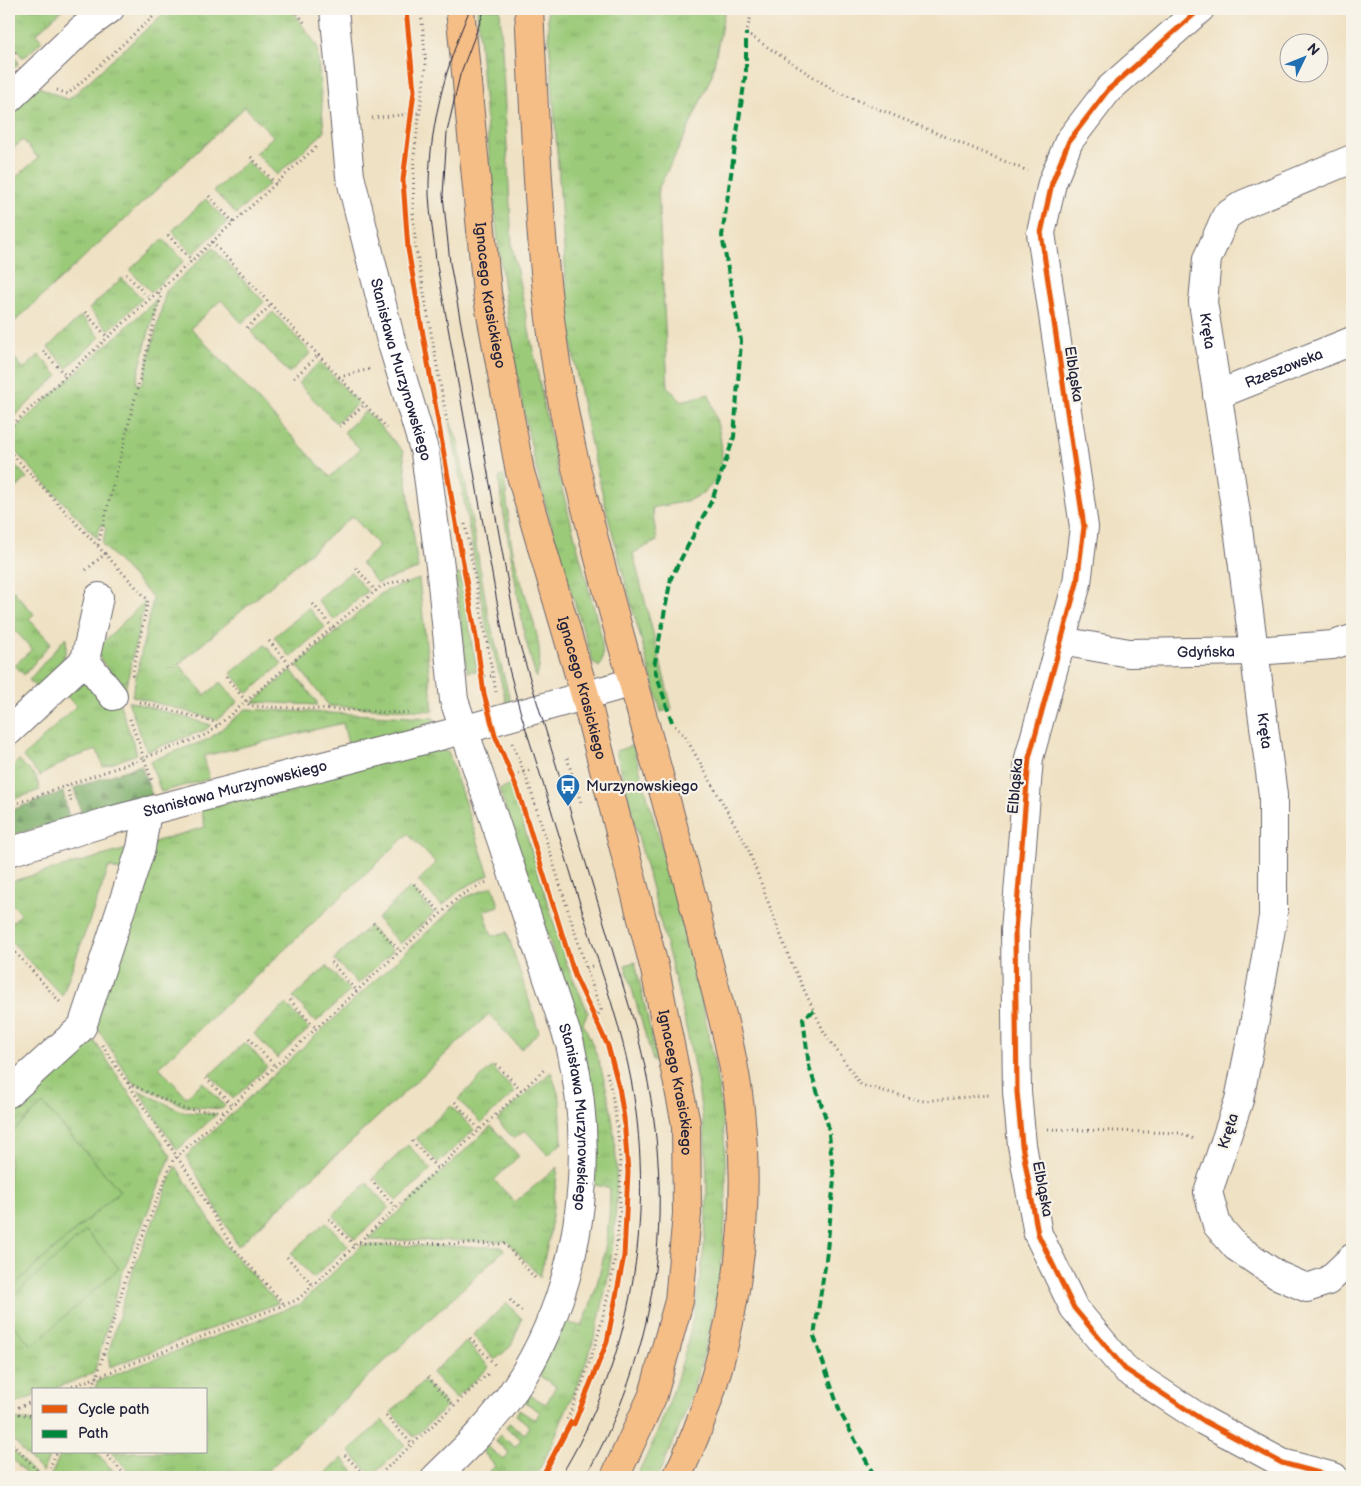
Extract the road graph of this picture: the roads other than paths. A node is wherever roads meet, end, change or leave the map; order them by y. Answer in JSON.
{"nodes":[{"id":1,"x":110,"y":9,"type":"edge"},
{"id":2,"x":334,"y":9,"type":"edge"},
{"id":3,"x":460,"y":9,"type":"edge"},
{"id":4,"x":530,"y":9,"type":"edge"},
{"id":5,"x":1200,"y":9,"type":"edge"},
{"id":6,"x":9,"y":99,"type":"edge"},
{"id":7,"x":1352,"y":158,"type":"edge"},
{"id":8,"x":1352,"y":341,"type":"edge"},
{"id":9,"x":1217,"y":395,"type":"junction"},
{"id":10,"x":99,"y":598,"type":"dead end"},
{"id":11,"x":1352,"y":639,"type":"edge"},
{"id":12,"x":1061,"y":641,"type":"junction"},
{"id":13,"x":1256,"y":651,"type":"junction"},
{"id":14,"x":85,"y":660,"type":"junction"},
{"id":15,"x":633,"y":682,"type":"junction"},
{"id":16,"x":127,"y":692,"type":"road end"},
{"id":17,"x":585,"y":696,"type":"junction"},
{"id":18,"x":463,"y":730,"type":"junction"},
{"id":19,"x":9,"y":731,"type":"edge"},
{"id":20,"x":147,"y":810,"type":"junction"},
{"id":21,"x":9,"y":852,"type":"edge"},
{"id":22,"x":9,"y":1093,"type":"edge"},
{"id":23,"x":1350,"y":1261,"type":"edge"},
{"id":24,"x":436,"y":1477,"type":"edge"},
{"id":25,"x":616,"y":1477,"type":"edge"},
{"id":26,"x":677,"y":1477,"type":"edge"},
{"id":27,"x":1334,"y":1477,"type":"edge"}],
"edges":[{"from":1,"to":6,"type":"street"},
{"from":2,"to":18,"type":"street","name":"Stanisława Murzynowskiego"},
{"from":3,"to":17,"type":"main road","name":"Ignacego Krasickiego"},
{"from":4,"to":15,"type":"main road"},
{"from":5,"to":12,"type":"street","name":"Elbląska"},
{"from":7,"to":9,"type":"street","name":"Kręta"},
{"from":8,"to":9,"type":"street","name":"Rzeszowska"},
{"from":9,"to":13,"type":"street","name":"Kręta"},
{"from":10,"to":14,"type":"street"},
{"from":11,"to":13,"type":"street","name":"Gdyńska"},
{"from":12,"to":13,"type":"street","name":"Gdyńska"},
{"from":12,"to":27,"type":"street","name":"Elbląska"},
{"from":13,"to":23,"type":"street","name":"Kręta"},
{"from":14,"to":16,"type":"street"},
{"from":14,"to":19,"type":"street"},
{"from":15,"to":17,"type":"street","name":"Stanisława Murzynowskiego"},
{"from":15,"to":26,"type":"main road"},
{"from":17,"to":18,"type":"street","name":"Stanisława Murzynowskiego"},
{"from":17,"to":25,"type":"main road","name":"Ignacego Krasickiego"},
{"from":18,"to":20,"type":"street","name":"Stanisława Murzynowskiego"},
{"from":18,"to":24,"type":"street","name":"Stanisława Murzynowskiego"},
{"from":20,"to":21,"type":"street","name":"Stanisława Murzynowskiego"},
{"from":20,"to":22,"type":"street"}]}
